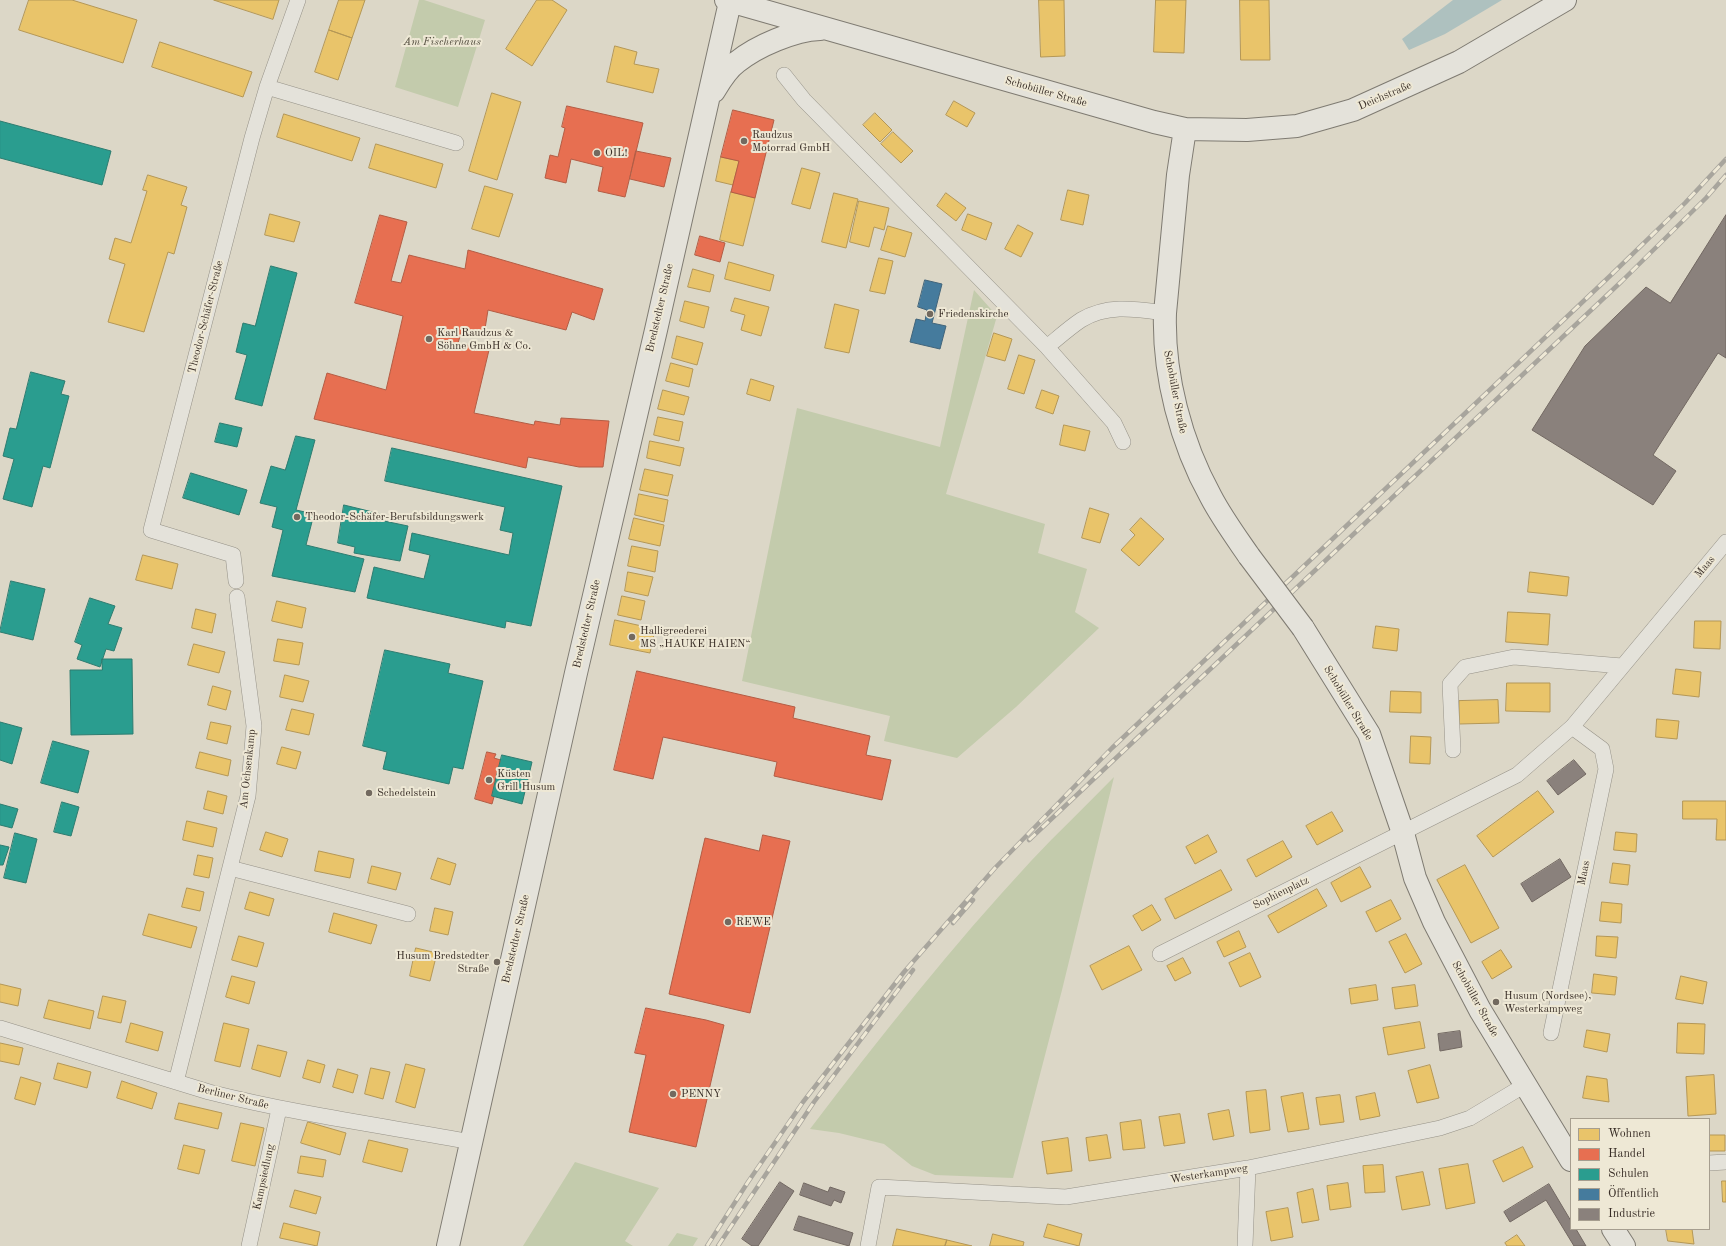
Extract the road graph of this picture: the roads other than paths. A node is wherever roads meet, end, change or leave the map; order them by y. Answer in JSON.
{"nodes":[{"id":1,"x":298,"y":0,"type":"edge"},
{"id":2,"x":1565,"y":0,"type":"edge"},
{"id":3,"x":728,"y":1,"type":"edge"},
{"id":4,"x":832,"y":29,"type":"junction"},
{"id":5,"x":784,"y":75,"type":"dead end"},
{"id":6,"x":267,"y":87,"type":"junction"},
{"id":7,"x":707,"y":100,"type":"junction"},
{"id":8,"x":1185,"y":129,"type":"junction"},
{"id":9,"x":456,"y":143,"type":"dead end"},
{"id":10,"x":1165,"y":313,"type":"junction"},
{"id":11,"x":1047,"y":347,"type":"junction"},
{"id":12,"x":1123,"y":442,"type":"dead end"},
{"id":13,"x":1726,"y":542,"type":"edge"},
{"id":14,"x":236,"y":581,"type":"dead end"},
{"id":15,"x":237,"y":597,"type":"dead end"},
{"id":16,"x":1622,"y":666,"type":"junction"},
{"id":17,"x":1572,"y":728,"type":"junction"},
{"id":18,"x":1452,"y":750,"type":"dead end"},
{"id":19,"x":1403,"y":832,"type":"junction"},
{"id":20,"x":230,"y":868,"type":"junction"},
{"id":21,"x":408,"y":914,"type":"dead end"},
{"id":22,"x":1160,"y":954,"type":"dead end"},
{"id":23,"x":0,"y":1028,"type":"edge"},
{"id":24,"x":1551,"y":1033,"type":"dead end"},
{"id":25,"x":176,"y":1082,"type":"junction"},
{"id":26,"x":1525,"y":1085,"type":"junction"},
{"id":27,"x":279,"y":1108,"type":"junction"},
{"id":28,"x":472,"y":1142,"type":"junction"},
{"id":29,"x":1570,"y":1158,"type":"edge"},
{"id":30,"x":1726,"y":1162,"type":"edge"},
{"id":31,"x":1710,"y":1163,"type":"edge"},
{"id":32,"x":1248,"y":1168,"type":"junction"},
{"id":33,"x":1614,"y":1230,"type":"edge"},
{"id":34,"x":249,"y":1246,"type":"edge"},
{"id":35,"x":448,"y":1246,"type":"edge"},
{"id":36,"x":868,"y":1246,"type":"edge"},
{"id":37,"x":1246,"y":1246,"type":"edge"},
{"id":38,"x":1624,"y":1246,"type":"edge"}],
"edges":[{"from":1,"to":6,"type":"street","name":"Theodor-Schäfer-Straße"},
{"from":2,"to":8,"type":"main road","name":"Deichstraße"},
{"from":3,"to":4,"type":"main road","name":"Schobüller Straße"},
{"from":3,"to":7,"type":"main road","name":"Bredstedter Straße"},
{"from":4,"to":7,"type":"main road"},
{"from":4,"to":8,"type":"main road","name":"Schobüller Straße"},
{"from":5,"to":11,"type":"street"},
{"from":6,"to":9,"type":"street"},
{"from":6,"to":14,"type":"street","name":"Theodor-Schäfer-Straße"},
{"from":7,"to":28,"type":"main road","name":"Bredstedter Straße"},
{"from":8,"to":10,"type":"main road","name":"Schobüller Straße"},
{"from":10,"to":11,"type":"street"},
{"from":10,"to":19,"type":"main road","name":"Schobüller Straße","bridge":true},
{"from":11,"to":12,"type":"street"},
{"from":13,"to":16,"type":"street","name":"Maas"},
{"from":15,"to":20,"type":"street","name":"Am Ochsenkamp"},
{"from":16,"to":17,"type":"street","name":"Maas"},
{"from":16,"to":18,"type":"street"},
{"from":17,"to":19,"type":"street","name":"Maas"},
{"from":17,"to":24,"type":"street","name":"Maas"},
{"from":19,"to":22,"type":"street","name":"Sophienplatz"},
{"from":19,"to":26,"type":"main road","name":"Schobüller Straße"},
{"from":20,"to":21,"type":"street"},
{"from":20,"to":25,"type":"street","name":"Am Ochsenkamp"},
{"from":23,"to":25,"type":"street","name":"Berliner Straße"},
{"from":25,"to":27,"type":"street","name":"Berliner Straße"},
{"from":26,"to":29,"type":"main road","name":"Schobüller Straße"},
{"from":26,"to":32,"type":"street","name":"Westerkampweg"},
{"from":27,"to":28,"type":"street","name":"Berliner Straße"},
{"from":27,"to":34,"type":"street","name":"Kampsiedlung"},
{"from":28,"to":35,"type":"main road","name":"Bredstedter Straße"},
{"from":30,"to":31,"type":"street"},
{"from":32,"to":36,"type":"street","name":"Westerkampweg"},
{"from":32,"to":37,"type":"street"},
{"from":33,"to":38,"type":"main road"}]}
